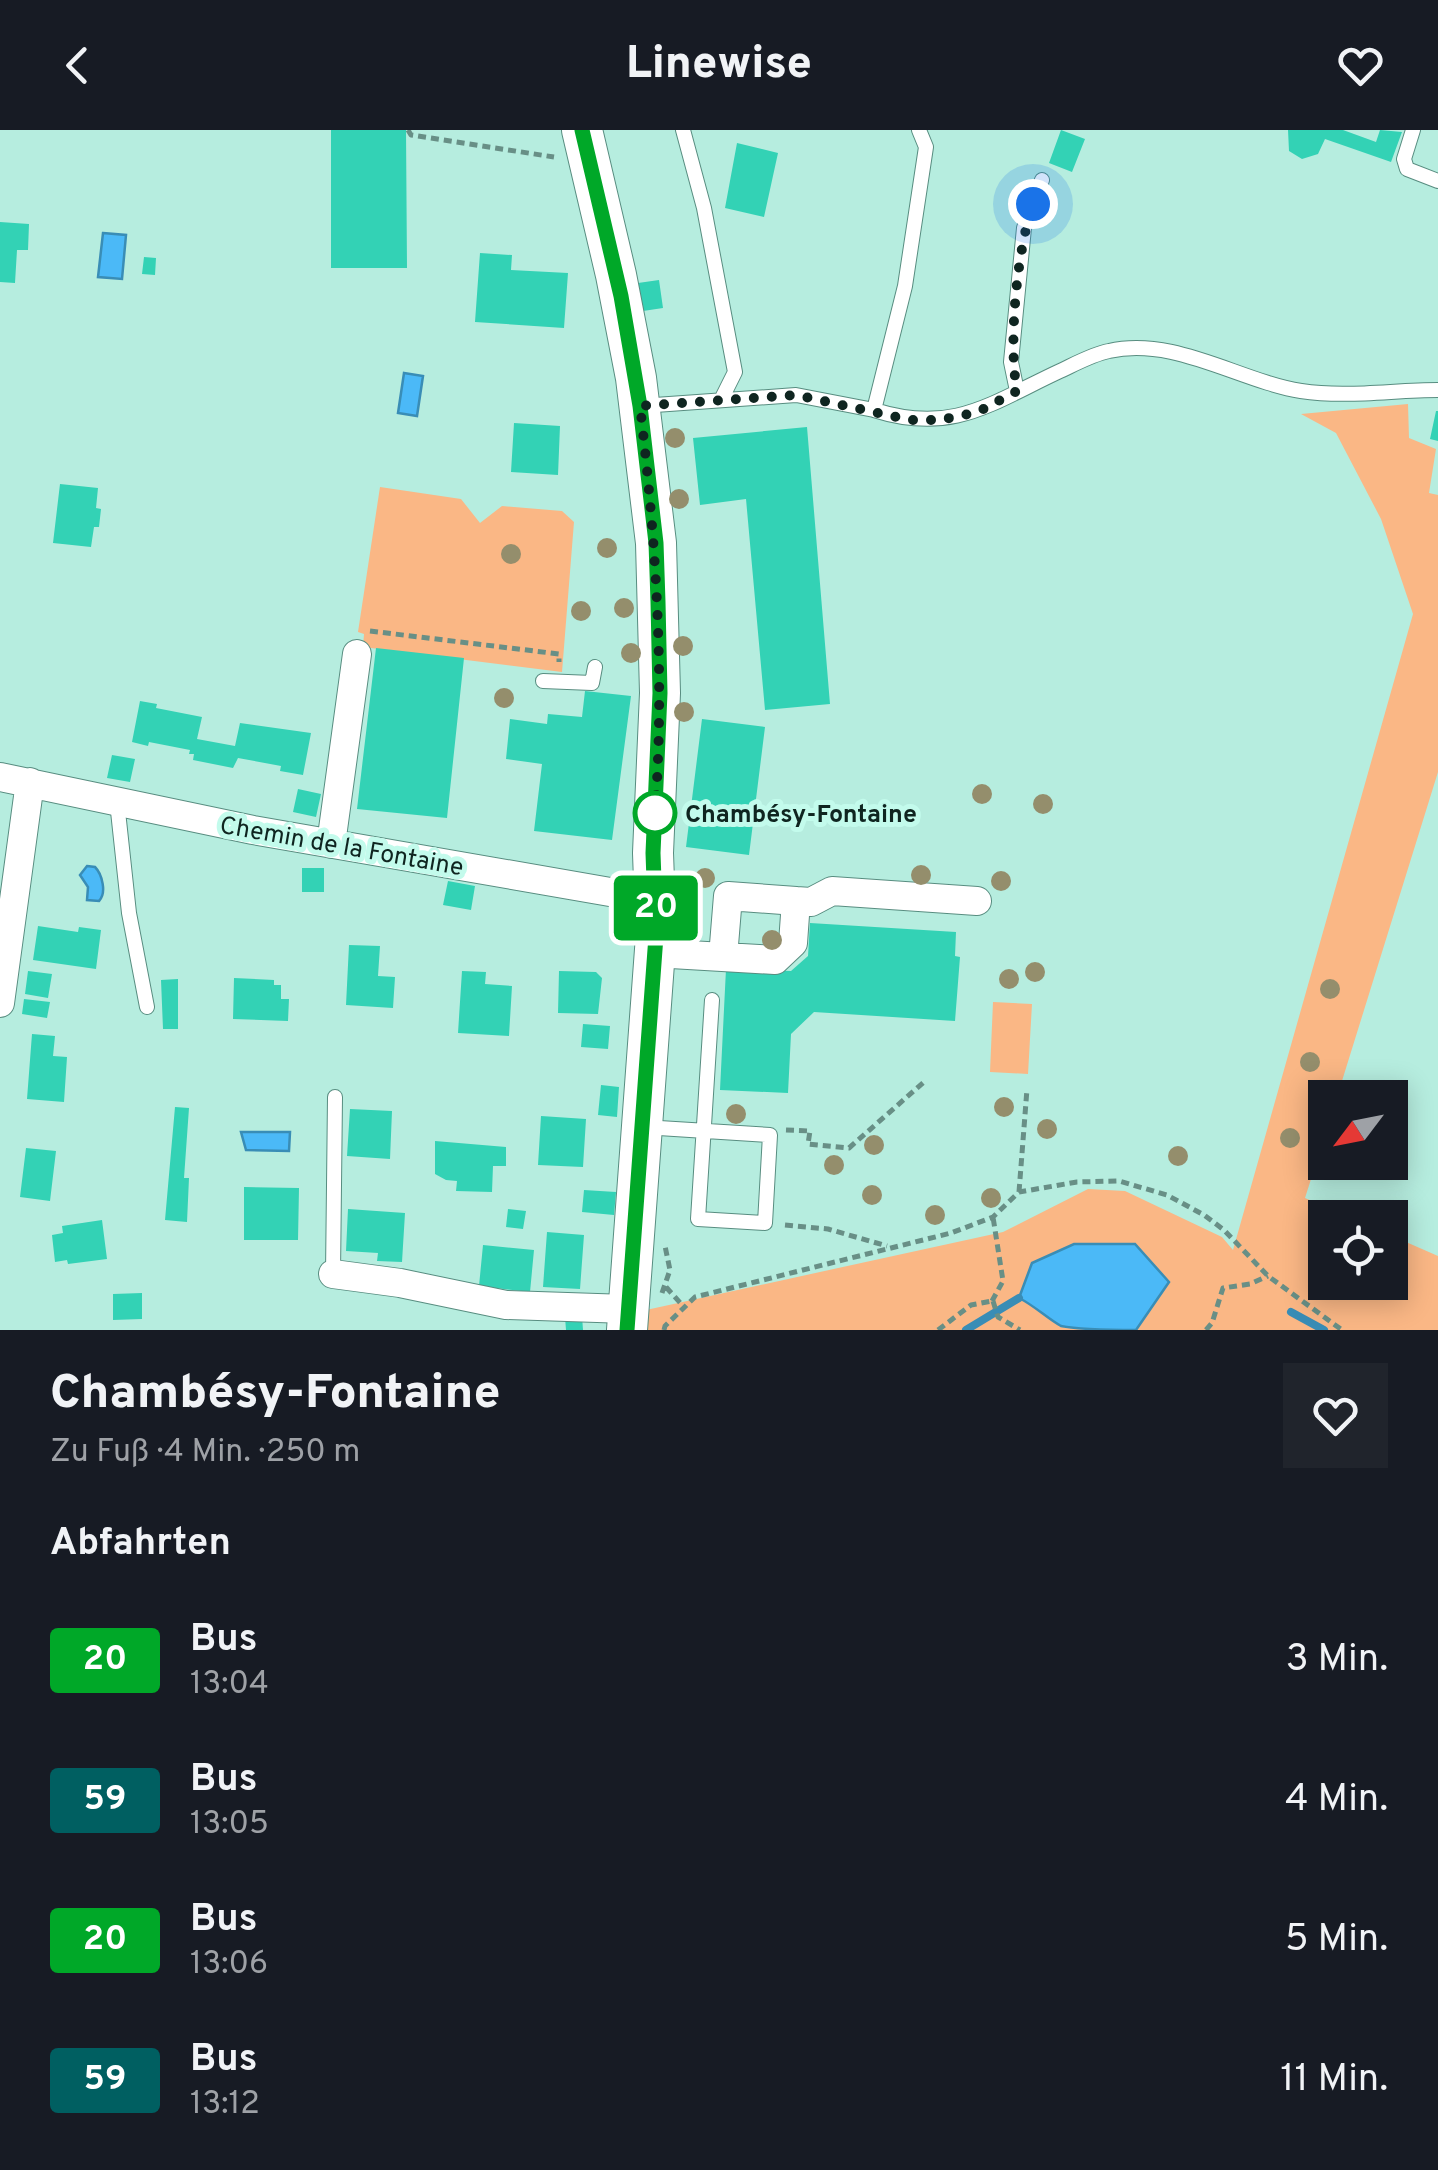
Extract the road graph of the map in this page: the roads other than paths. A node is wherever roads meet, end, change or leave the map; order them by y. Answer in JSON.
{"nodes":[{"id":1,"x":684,"y":130,"type":"edge"},
{"id":2,"x":919,"y":130,"type":"edge"},
{"id":3,"x":1413,"y":130,"type":"edge"},
{"id":4,"x":585,"y":143,"type":"edge"},
{"id":5,"x":1042,"y":180,"type":"dead end"},
{"id":6,"x":1438,"y":181,"type":"edge"},
{"id":7,"x":1438,"y":390,"type":"edge"},
{"id":8,"x":1017,"y":391,"type":"junction"},
{"id":9,"x":721,"y":400,"type":"junction"},
{"id":10,"x":640,"y":406,"type":"junction"},
{"id":11,"x":874,"y":410,"type":"junction"},
{"id":12,"x":359,"y":642,"type":"road end"},
{"id":13,"x":596,"y":667,"type":"dead end"},
{"id":14,"x":550,"y":681,"type":"road end"},
{"id":15,"x":0,"y":778,"type":"edge"},
{"id":16,"x":30,"y":782,"type":"junction"},
{"id":17,"x":117,"y":801,"type":"junction"},
{"id":18,"x":331,"y":844,"type":"junction"},
{"id":19,"x":656,"y":900,"type":"junction"},
{"id":20,"x":796,"y":901,"type":"junction"},
{"id":21,"x":978,"y":901,"type":"dead end"},
{"id":22,"x":654,"y":953,"type":"junction"},
{"id":23,"x":723,"y":957,"type":"junction"},
{"id":24,"x":712,"y":1000,"type":"dead end"},
{"id":25,"x":0,"y":1003,"type":"edge"},
{"id":26,"x":147,"y":1008,"type":"dead end"},
{"id":27,"x":335,"y":1097,"type":"dead end"},
{"id":28,"x":642,"y":1127,"type":"junction"},
{"id":29,"x":704,"y":1132,"type":"junction"},
{"id":30,"x":333,"y":1274,"type":"joint"},
{"id":31,"x":627,"y":1320,"type":"edge"}],
"edges":[{"from":1,"to":9,"type":"lane"},
{"from":2,"to":11,"type":"lane"},
{"from":3,"to":6,"type":"lane"},
{"from":4,"to":10,"type":"street"},
{"from":5,"to":8,"type":"lane"},
{"from":7,"to":8,"type":"lane"},
{"from":8,"to":11,"type":"lane"},
{"from":9,"to":10,"type":"lane"},
{"from":9,"to":11,"type":"lane"},
{"from":10,"to":19,"type":"street"},
{"from":12,"to":18,"type":"street"},
{"from":13,"to":14,"type":"lane"},
{"from":15,"to":16,"type":"street","name":"Chemin de la Fontaine"},
{"from":16,"to":17,"type":"street","name":"Chemin de la Fontaine"},
{"from":16,"to":25,"type":"street"},
{"from":17,"to":18,"type":"street","name":"Chemin de la Fontaine"},
{"from":17,"to":26,"type":"lane"},
{"from":18,"to":19,"type":"street","name":"Chemin de la Fontaine"},
{"from":19,"to":22,"type":"street"},
{"from":20,"to":21,"type":"street"},
{"from":20,"to":23,"type":"street"},
{"from":20,"to":23,"type":"street"},
{"from":22,"to":23,"type":"street"},
{"from":22,"to":28,"type":"street"},
{"from":24,"to":29,"type":"lane"},
{"from":27,"to":30,"type":"lane"},
{"from":28,"to":29,"type":"lane"},
{"from":28,"to":31,"type":"street"},
{"from":29,"to":29,"type":"lane"},
{"from":30,"to":31,"type":"street"}]}
